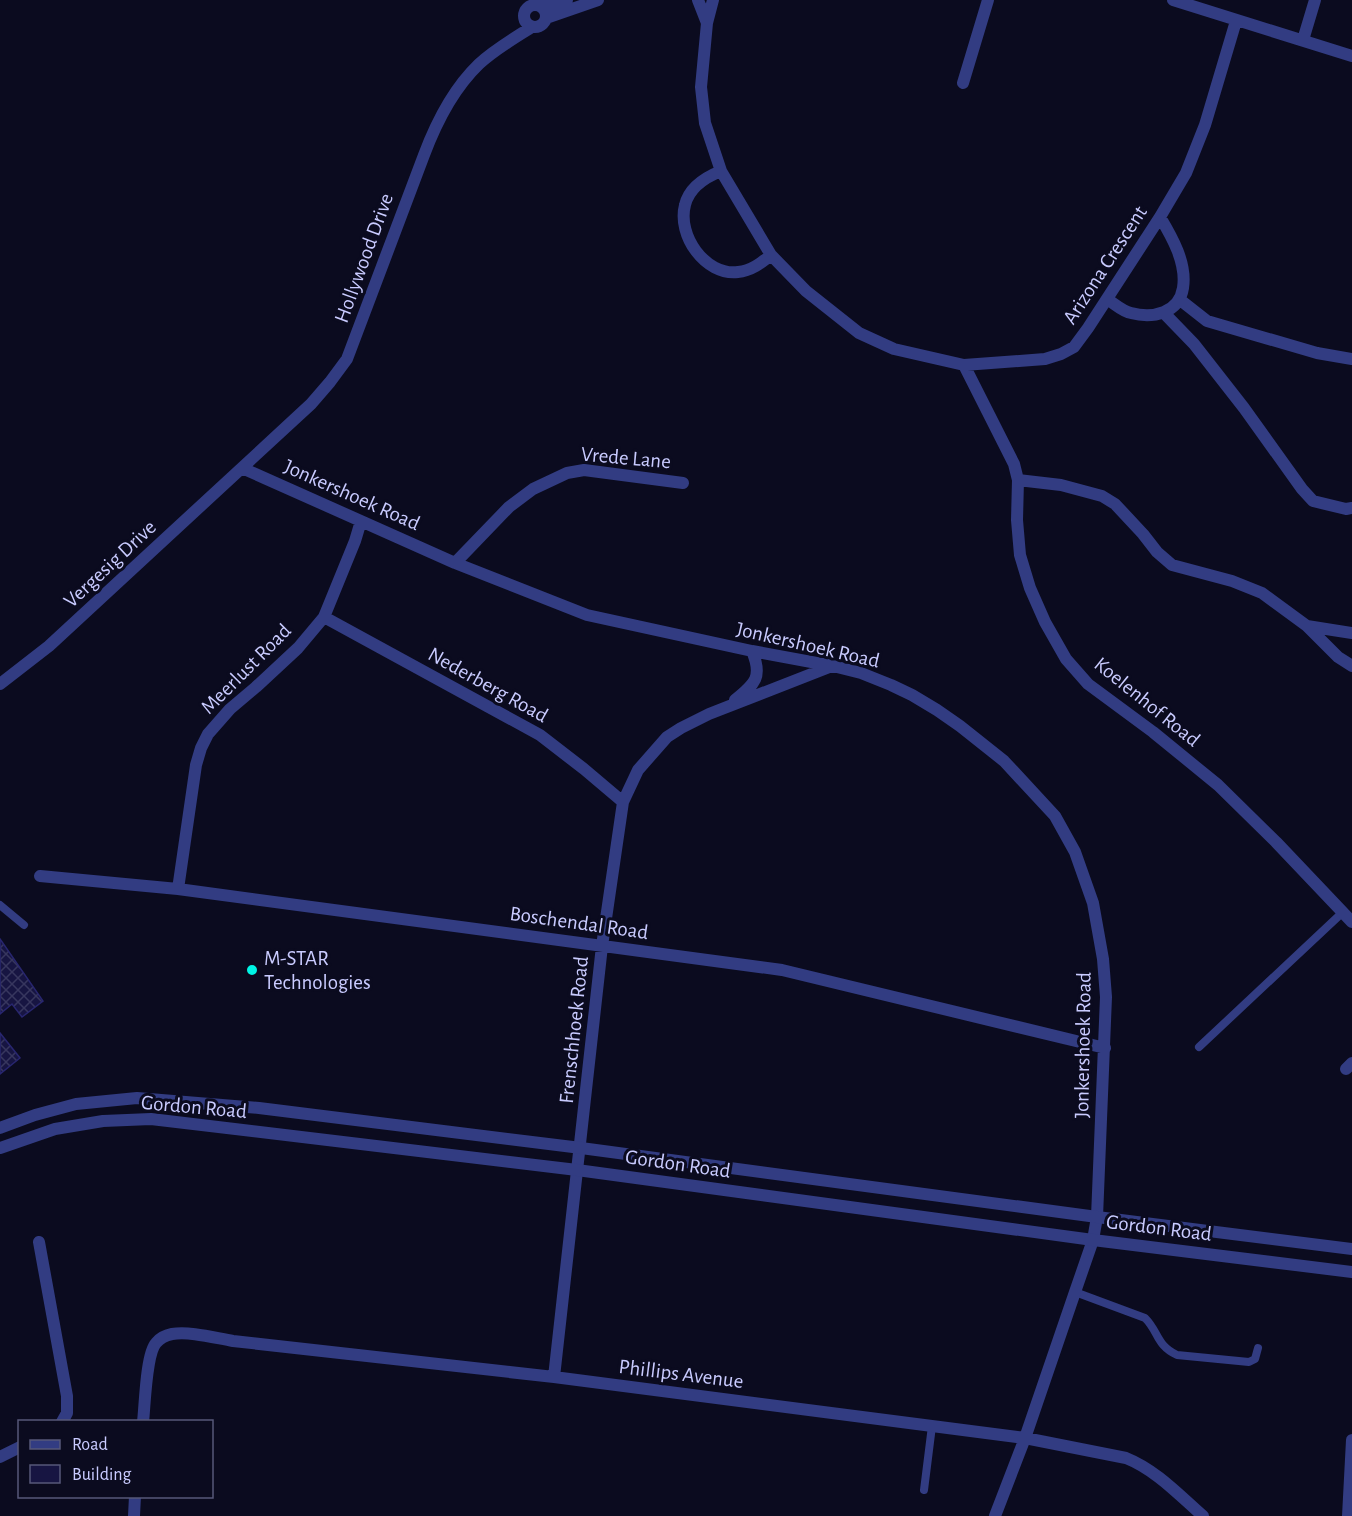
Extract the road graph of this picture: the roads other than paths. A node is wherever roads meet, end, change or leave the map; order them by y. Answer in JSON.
{"nodes":[{"id":1,"x":567,"y":0,"type":"edge"},
{"id":2,"x":598,"y":0,"type":"edge"},
{"id":3,"x":698,"y":0,"type":"edge"},
{"id":4,"x":711,"y":0,"type":"edge"},
{"id":5,"x":988,"y":0,"type":"edge"},
{"id":6,"x":1173,"y":0,"type":"edge"},
{"id":7,"x":1315,"y":0,"type":"edge"},
{"id":8,"x":537,"y":4,"type":"edge"},
{"id":9,"x":523,"y":10,"type":"edge"},
{"id":10,"x":546,"y":18,"type":"junction"},
{"id":11,"x":1236,"y":21,"type":"junction"},
{"id":12,"x":707,"y":23,"type":"junction"},
{"id":13,"x":532,"y":27,"type":"junction"},
{"id":14,"x":1303,"y":40,"type":"junction"},
{"id":15,"x":502,"y":47,"type":"junction"},
{"id":16,"x":1352,"y":56,"type":"edge"},
{"id":17,"x":963,"y":83,"type":"dead end"},
{"id":18,"x":721,"y":171,"type":"junction"},
{"id":19,"x":1160,"y":217,"type":"junction"},
{"id":20,"x":771,"y":255,"type":"junction"},
{"id":21,"x":1107,"y":299,"type":"junction"},
{"id":22,"x":1179,"y":299,"type":"junction"},
{"id":23,"x":1164,"y":313,"type":"junction"},
{"id":24,"x":1352,"y":359,"type":"edge"},
{"id":25,"x":964,"y":365,"type":"junction"},
{"id":26,"x":242,"y":468,"type":"junction"},
{"id":27,"x":1018,"y":480,"type":"junction"},
{"id":28,"x":683,"y":483,"type":"dead end"},
{"id":29,"x":1352,"y":508,"type":"edge"},
{"id":30,"x":362,"y":521,"type":"junction"},
{"id":31,"x":455,"y":563,"type":"junction"},
{"id":32,"x":324,"y":617,"type":"junction"},
{"id":33,"x":1307,"y":626,"type":"junction"},
{"id":34,"x":1352,"y":633,"type":"edge"},
{"id":35,"x":752,"y":651,"type":"junction"},
{"id":36,"x":832,"y":666,"type":"junction"},
{"id":37,"x":1352,"y":666,"type":"edge"},
{"id":38,"x":0,"y":684,"type":"edge"},
{"id":39,"x":725,"y":709,"type":"junction"},
{"id":40,"x":623,"y":802,"type":"junction"},
{"id":41,"x":40,"y":876,"type":"dead end"},
{"id":42,"x":178,"y":889,"type":"junction"},
{"id":43,"x":0,"y":904,"type":"edge"},
{"id":44,"x":1343,"y":912,"type":"junction"},
{"id":45,"x":1352,"y":922,"type":"edge"},
{"id":46,"x":24,"y":926,"type":"dead end"},
{"id":47,"x":602,"y":946,"type":"junction"},
{"id":48,"x":1198,"y":1047,"type":"dead end"},
{"id":49,"x":1105,"y":1048,"type":"junction"},
{"id":50,"x":102,"y":1100,"type":"junction"},
{"id":51,"x":103,"y":1121,"type":"junction"},
{"id":52,"x":0,"y":1128,"type":"edge"},
{"id":53,"x":0,"y":1148,"type":"edge"},
{"id":54,"x":581,"y":1148,"type":"junction"},
{"id":55,"x":577,"y":1170,"type":"junction"},
{"id":56,"x":1097,"y":1216,"type":"junction"},
{"id":57,"x":1093,"y":1240,"type":"junction"},
{"id":58,"x":39,"y":1242,"type":"dead end"},
{"id":59,"x":1352,"y":1249,"type":"edge"},
{"id":60,"x":1352,"y":1272,"type":"edge"},
{"id":61,"x":1075,"y":1292,"type":"junction"},
{"id":62,"x":1258,"y":1348,"type":"dead end"},
{"id":63,"x":554,"y":1377,"type":"junction"},
{"id":64,"x":64,"y":1420,"type":"edge"},
{"id":65,"x":143,"y":1420,"type":"edge"},
{"id":66,"x":932,"y":1426,"type":"junction"},
{"id":67,"x":1024,"y":1438,"type":"junction"},
{"id":68,"x":1352,"y":1440,"type":"edge"},
{"id":69,"x":18,"y":1448,"type":"edge"},
{"id":70,"x":0,"y":1457,"type":"edge"},
{"id":71,"x":924,"y":1490,"type":"dead end"},
{"id":72,"x":135,"y":1498,"type":"edge"},
{"id":73,"x":134,"y":1516,"type":"edge"},
{"id":74,"x":994,"y":1516,"type":"edge"},
{"id":75,"x":1203,"y":1516,"type":"edge"},
{"id":76,"x":1348,"y":1516,"type":"edge"}],
"edges":[{"from":1,"to":8,"type":"street"},
{"from":2,"to":10,"type":"street"},
{"from":3,"to":4,"type":"street"},
{"from":3,"to":12,"type":"street","name":"Arizona Crescent"},
{"from":4,"to":12,"type":"street","name":"Arizona Crescent"},
{"from":5,"to":17,"type":"street"},
{"from":6,"to":11,"type":"street"},
{"from":7,"to":14,"type":"street"},
{"from":8,"to":9,"type":"street"},
{"from":8,"to":10,"type":"street"},
{"from":9,"to":13,"type":"street"},
{"from":9,"to":15,"type":"street","name":"Hollywood Drive"},
{"from":10,"to":13,"type":"street"},
{"from":11,"to":14,"type":"street"},
{"from":11,"to":19,"type":"street","name":"Arizona Crescent"},
{"from":12,"to":18,"type":"street","name":"Arizona Crescent"},
{"from":13,"to":15,"type":"street","name":"Hollywood Drive"},
{"from":14,"to":16,"type":"street"},
{"from":15,"to":26,"type":"street","name":"Hollywood Drive"},
{"from":18,"to":20,"type":"street","name":"Arizona Crescent"},
{"from":18,"to":20,"type":"street"},
{"from":19,"to":21,"type":"street","name":"Arizona Crescent"},
{"from":19,"to":22,"type":"street"},
{"from":20,"to":25,"type":"street","name":"Arizona Crescent"},
{"from":21,"to":23,"type":"street"},
{"from":21,"to":25,"type":"street","name":"Arizona Crescent"},
{"from":22,"to":23,"type":"street"},
{"from":22,"to":24,"type":"street"},
{"from":23,"to":29,"type":"street"},
{"from":25,"to":27,"type":"street","name":"Koelenhof Road"},
{"from":26,"to":30,"type":"street","name":"Jonkershoek Road"},
{"from":26,"to":38,"type":"street","name":"Vergesig Drive"},
{"from":27,"to":33,"type":"street"},
{"from":27,"to":44,"type":"street","name":"Koelenhof Road"},
{"from":28,"to":31,"type":"street","name":"Vrede Lane"},
{"from":30,"to":31,"type":"street","name":"Jonkershoek Road"},
{"from":30,"to":32,"type":"street","name":"Meerlust Road"},
{"from":31,"to":35,"type":"street","name":"Jonkershoek Road"},
{"from":32,"to":40,"type":"street","name":"Nederberg Road"},
{"from":32,"to":42,"type":"street","name":"Meerlust Road"},
{"from":33,"to":34,"type":"street"},
{"from":33,"to":37,"type":"street"},
{"from":35,"to":36,"type":"street","name":"Jonkershoek Road"},
{"from":35,"to":39,"type":"street"},
{"from":36,"to":39,"type":"street","name":"Frenschhoek Road"},
{"from":36,"to":49,"type":"street","name":"Jonkershoek Road"},
{"from":39,"to":40,"type":"street","name":"Frenschhoek Road"},
{"from":40,"to":47,"type":"street","name":"Frenschhoek Road"},
{"from":41,"to":42,"type":"street","name":"Boschendal Road"},
{"from":42,"to":47,"type":"street","name":"Boschendal Road"},
{"from":43,"to":46,"type":"lane"},
{"from":44,"to":45,"type":"street","name":"Koelenhof Road"},
{"from":44,"to":48,"type":"lane"},
{"from":47,"to":49,"type":"street","name":"Boschendal Road"},
{"from":47,"to":54,"type":"street","name":"Frenschhoek Road"},
{"from":49,"to":56,"type":"street","name":"Jonkershoek Road"},
{"from":50,"to":51,"type":"street"},
{"from":50,"to":52,"type":"street","name":"Gordon Road"},
{"from":50,"to":54,"type":"street","name":"Gordon Road"},
{"from":51,"to":53,"type":"street","name":"Gordon Road"},
{"from":51,"to":55,"type":"street","name":"Gordon Road"},
{"from":54,"to":55,"type":"street","name":"Frenschhoek Road"},
{"from":54,"to":56,"type":"street","name":"Gordon Road"},
{"from":55,"to":57,"type":"street","name":"Gordon Road"},
{"from":55,"to":63,"type":"street","name":"Frenschhoek Road"},
{"from":56,"to":57,"type":"street","name":"Jonkershoek Road"},
{"from":56,"to":59,"type":"street","name":"Gordon Road"},
{"from":57,"to":60,"type":"street","name":"Gordon Road"},
{"from":57,"to":61,"type":"street","name":"Jonkershoek Road"},
{"from":58,"to":64,"type":"street"},
{"from":61,"to":62,"type":"lane"},
{"from":61,"to":67,"type":"street","name":"Jonkershoek Road"},
{"from":63,"to":65,"type":"street","name":"Phillips Avenue"},
{"from":63,"to":66,"type":"street","name":"Phillips Avenue"},
{"from":66,"to":67,"type":"street","name":"Phillips Avenue"},
{"from":66,"to":71,"type":"lane"},
{"from":67,"to":74,"type":"street","name":"Jonkershoek Road"},
{"from":67,"to":75,"type":"street","name":"Phillips Avenue"},
{"from":68,"to":76,"type":"street"},
{"from":69,"to":70,"type":"street"},
{"from":72,"to":73,"type":"street"}]}
